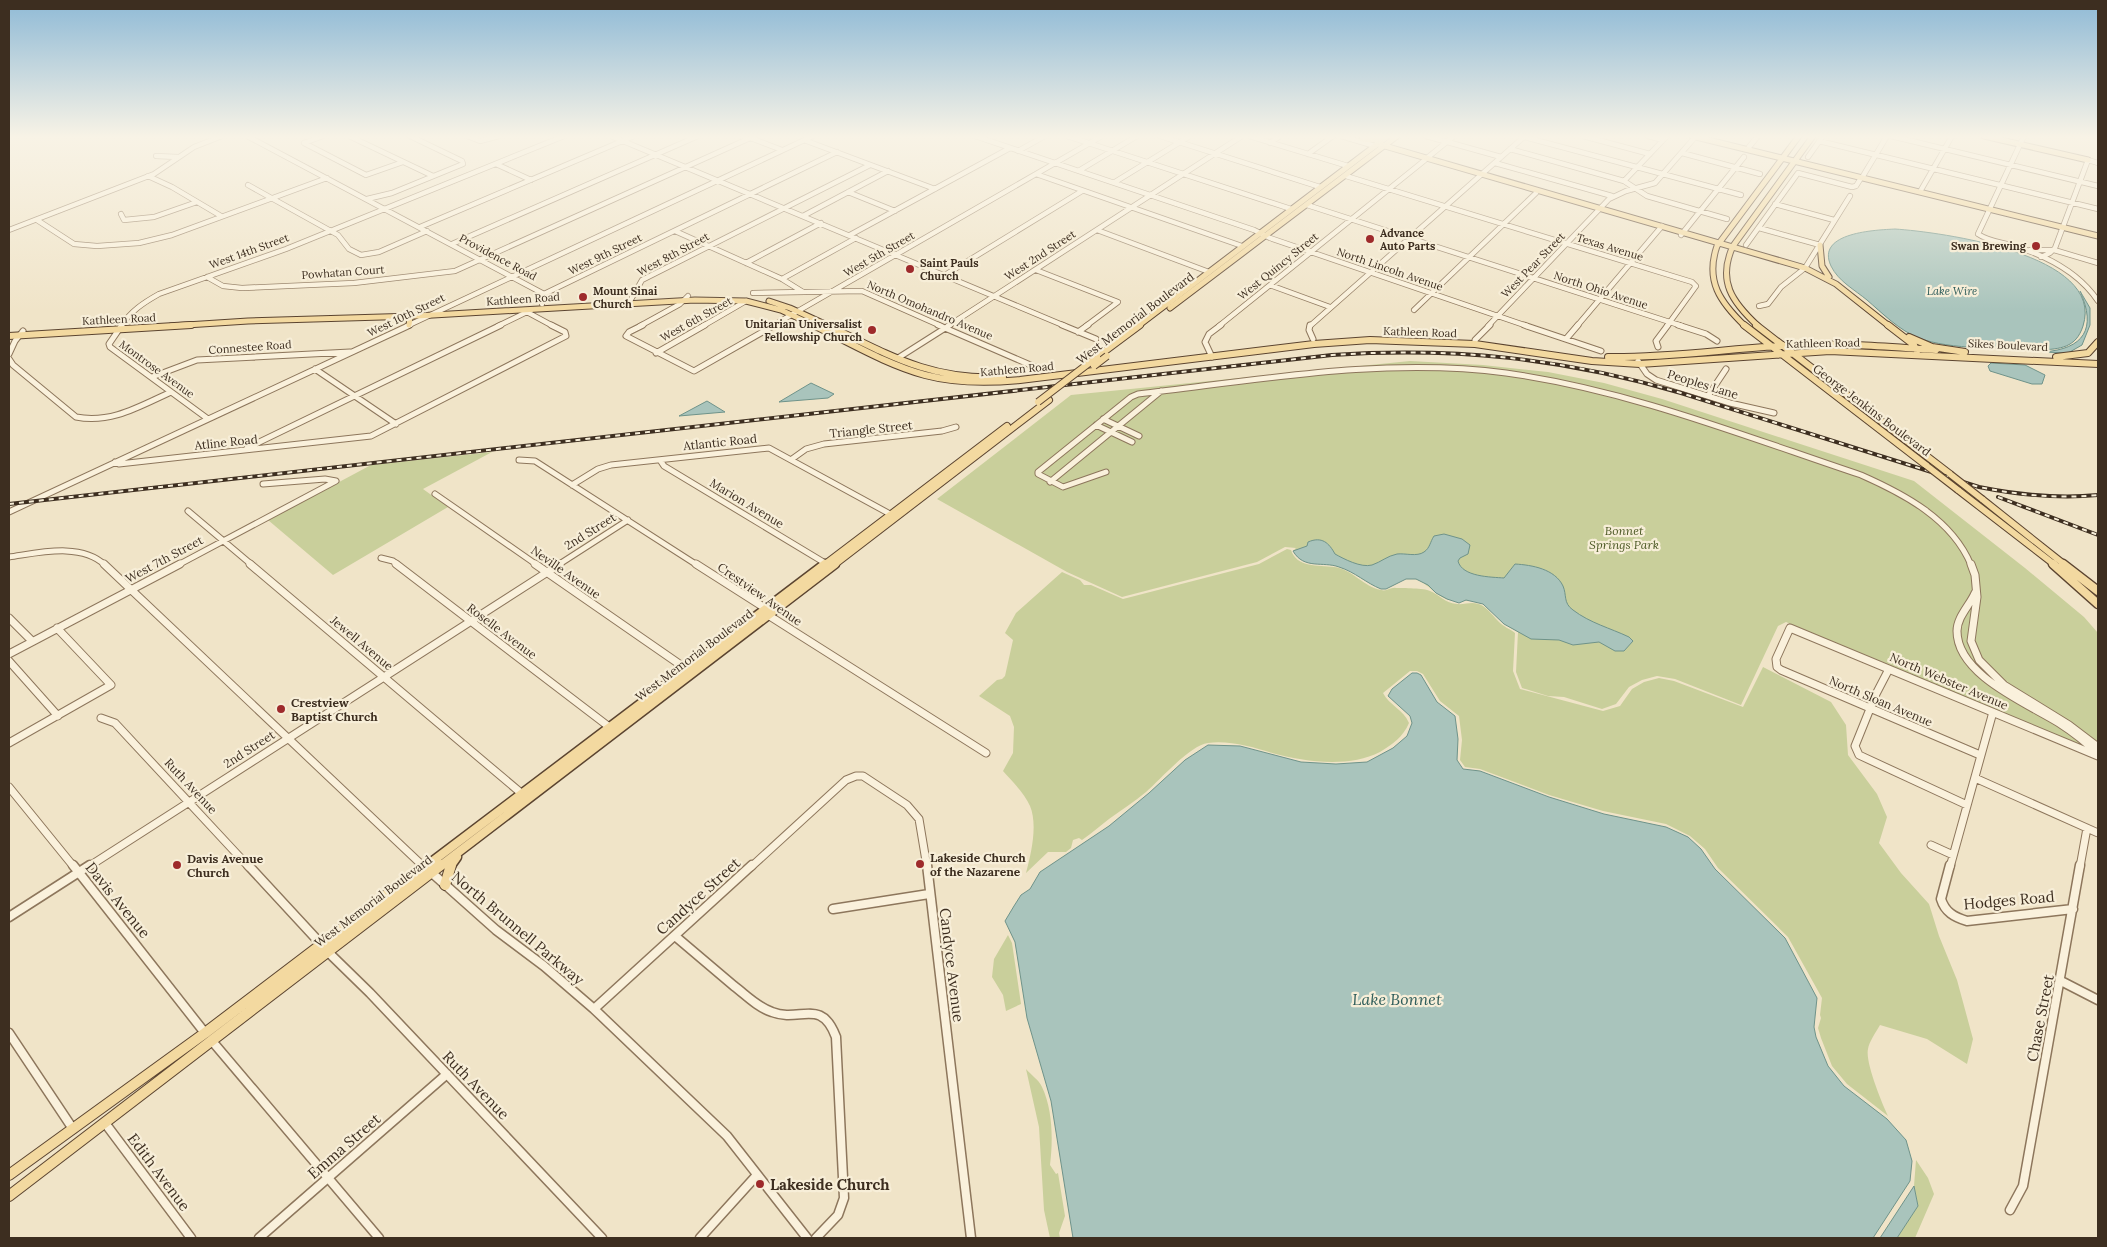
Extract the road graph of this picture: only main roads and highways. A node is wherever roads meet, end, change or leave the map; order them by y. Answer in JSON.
{"nodes":[{"id":1,"x":1311,"y":194,"type":"edge"},
{"id":2,"x":1541,"y":194,"type":"edge"},
{"id":3,"x":1547,"y":194,"type":"edge"},
{"id":4,"x":1756,"y":194,"type":"edge"},
{"id":5,"x":1771,"y":194,"type":"edge"},
{"id":6,"x":1929,"y":194,"type":"edge"},
{"id":7,"x":1935,"y":194,"type":"edge"},
{"id":8,"x":1321,"y":195,"type":"edge"},
{"id":9,"x":1599,"y":209,"type":"junction"},
{"id":10,"x":1989,"y":209,"type":"junction"},
{"id":11,"x":2098,"y":236,"type":"edge"},
{"id":12,"x":1719,"y":244,"type":"junction"},
{"id":13,"x":1820,"y":245,"type":"road end"},
{"id":14,"x":1732,"y":248,"type":"junction"},
{"id":15,"x":1804,"y":269,"type":"junction"},
{"id":16,"x":1209,"y":272,"type":"junction"},
{"id":17,"x":1209,"y":280,"type":"junction"},
{"id":18,"x":1836,"y":284,"type":"junction"},
{"id":19,"x":686,"y":298,"type":"junction"},
{"id":20,"x":630,"y":300,"type":"junction"},
{"id":21,"x":582,"y":301,"type":"junction"},
{"id":22,"x":534,"y":308,"type":"junction"},
{"id":23,"x":796,"y":313,"type":"junction"},
{"id":24,"x":402,"y":316,"type":"junction"},
{"id":25,"x":1886,"y":323,"type":"junction"},
{"id":26,"x":409,"y":324,"type":"road end"},
{"id":27,"x":118,"y":327,"type":"junction"},
{"id":28,"x":9,"y":332,"type":"edge"},
{"id":29,"x":21,"y":333,"type":"junction"},
{"id":30,"x":1754,"y":334,"type":"junction"},
{"id":31,"x":9,"y":336,"type":"edge"},
{"id":32,"x":1475,"y":342,"type":"junction"},
{"id":33,"x":2098,"y":342,"type":"edge"},
{"id":34,"x":1783,"y":346,"type":"junction"},
{"id":35,"x":1772,"y":347,"type":"junction"},
{"id":36,"x":866,"y":350,"type":"junction"},
{"id":37,"x":1747,"y":350,"type":"junction"},
{"id":38,"x":1914,"y":352,"type":"junction"},
{"id":39,"x":1965,"y":352,"type":"junction"},
{"id":40,"x":1792,"y":353,"type":"junction"},
{"id":41,"x":1211,"y":354,"type":"junction"},
{"id":42,"x":1781,"y":354,"type":"junction"},
{"id":43,"x":1940,"y":356,"type":"junction"},
{"id":44,"x":2056,"y":357,"type":"junction"},
{"id":45,"x":898,"y":358,"type":"junction"},
{"id":46,"x":2098,"y":360,"type":"edge"},
{"id":47,"x":1639,"y":361,"type":"junction"},
{"id":48,"x":1932,"y":361,"type":"dead end"},
{"id":49,"x":892,"y":362,"type":"junction"},
{"id":50,"x":2098,"y":364,"type":"edge"},
{"id":51,"x":943,"y":373,"type":"junction"},
{"id":52,"x":893,"y":516,"type":"junction"},
{"id":53,"x":2098,"y":591,"type":"edge"},
{"id":54,"x":2098,"y":604,"type":"edge"},
{"id":55,"x":767,"y":612,"type":"junction"},
{"id":56,"x":630,"y":710,"type":"junction"},
{"id":57,"x":608,"y":726,"type":"junction"},
{"id":58,"x":615,"y":733,"type":"junction"},
{"id":59,"x":591,"y":751,"type":"junction"},
{"id":60,"x":461,"y":851,"type":"junction"},
{"id":61,"x":445,"y":885,"type":"road end"},
{"id":62,"x":230,"y":1014,"type":"junction"},
{"id":63,"x":204,"y":1033,"type":"junction"},
{"id":64,"x":212,"y":1041,"type":"junction"},
{"id":65,"x":184,"y":1063,"type":"junction"},
{"id":66,"x":9,"y":1175,"type":"edge"},
{"id":67,"x":9,"y":1196,"type":"edge"}],
"edges":[{"from":1,"to":16,"type":"main road","name":"West Memorial Boulevard"},
{"from":2,"to":9,"type":"main road"},
{"from":3,"to":9,"type":"main road"},
{"from":4,"to":12,"type":"main road","name":"George Jenkins Boulevard"},
{"from":5,"to":14,"type":"main road","name":"George Jenkins Boulevard"},
{"from":6,"to":10,"type":"main road"},
{"from":7,"to":10,"type":"main road"},
{"from":8,"to":17,"type":"main road","name":"West Memorial Boulevard"},
{"from":9,"to":12,"type":"main road"},
{"from":10,"to":11,"type":"main road"},
{"from":12,"to":14,"type":"main road"},
{"from":12,"to":30,"type":"main road","name":"George Jenkins Boulevard"},
{"from":13,"to":18,"type":"main road"},
{"from":14,"to":15,"type":"main road"},
{"from":14,"to":34,"type":"main road","name":"George Jenkins Boulevard"},
{"from":15,"to":18,"type":"main road"},
{"from":15,"to":38,"type":"main road"},
{"from":16,"to":17,"type":"main road"},
{"from":16,"to":52,"type":"main road","name":"West Memorial Boulevard","bridge":true},
{"from":17,"to":52,"type":"main road","name":"West Memorial Boulevard","bridge":true},
{"from":18,"to":25,"type":"main road"},
{"from":19,"to":20,"type":"main road","name":"Kathleen Road"},
{"from":19,"to":23,"type":"main road","name":"Kathleen Road"},
{"from":19,"to":23,"type":"main road","name":"Kathleen Road"},
{"from":20,"to":21,"type":"main road","name":"Kathleen Road"},
{"from":20,"to":22,"type":"main road","name":"Kathleen Road"},
{"from":21,"to":22,"type":"main road"},
{"from":21,"to":27,"type":"main road","name":"Kathleen Road"},
{"from":22,"to":24,"type":"main road","name":"Kathleen Road"},
{"from":23,"to":36,"type":"main road","name":"Kathleen Road"},
{"from":23,"to":45,"type":"main road","name":"Kathleen Road"},
{"from":24,"to":26,"type":"main road"},
{"from":24,"to":27,"type":"main road","name":"Kathleen Road"},
{"from":25,"to":38,"type":"main road"},
{"from":25,"to":39,"type":"main road"},
{"from":27,"to":29,"type":"main road","name":"Kathleen Road"},
{"from":28,"to":29,"type":"main road","name":"Kathleen Road"},
{"from":29,"to":31,"type":"main road","name":"Kathleen Road"},
{"from":30,"to":35,"type":"main road","name":"George Jenkins Boulevard"},
{"from":30,"to":37,"type":"main road"},
{"from":32,"to":41,"type":"main road","name":"Kathleen Road"},
{"from":32,"to":41,"type":"main road","name":"Kathleen Road"},
{"from":32,"to":47,"type":"main road","name":"Kathleen Road"},
{"from":33,"to":44,"type":"main road"},
{"from":34,"to":35,"type":"main road","name":"Kathleen Road"},
{"from":34,"to":38,"type":"main road","name":"Kathleen Road"},
{"from":34,"to":40,"type":"main road","name":"George Jenkins Boulevard"},
{"from":35,"to":37,"type":"main road","name":"Kathleen Road"},
{"from":35,"to":42,"type":"main road","name":"George Jenkins Boulevard"},
{"from":36,"to":45,"type":"main road"},
{"from":36,"to":49,"type":"main road","name":"Kathleen Road"},
{"from":37,"to":47,"type":"main road","name":"Kathleen Road"},
{"from":38,"to":39,"type":"main road","name":"Sikes Boulevard"},
{"from":38,"to":40,"type":"main road","name":"Kathleen Road"},
{"from":38,"to":43,"type":"main road","name":"Sikes Boulevard"},
{"from":39,"to":44,"type":"main road","name":"Sikes Boulevard"},
{"from":40,"to":42,"type":"main road","name":"Kathleen Road"},
{"from":40,"to":53,"type":"main road","name":"George Jenkins Boulevard","bridge":true},
{"from":41,"to":49,"type":"main road","name":"Kathleen Road"},
{"from":41,"to":51,"type":"main road","name":"Kathleen Road"},
{"from":42,"to":47,"type":"main road","name":"Kathleen Road"},
{"from":42,"to":54,"type":"main road","name":"George Jenkins Boulevard","bridge":true},
{"from":43,"to":48,"type":"main road"},
{"from":43,"to":50,"type":"main road","name":"Sikes Boulevard"},
{"from":44,"to":46,"type":"main road","name":"Sikes Boulevard"},
{"from":45,"to":51,"type":"main road","name":"Kathleen Road"},
{"from":49,"to":51,"type":"main road"},
{"from":52,"to":55,"type":"main road","name":"West Memorial Boulevard"},
{"from":52,"to":55,"type":"main road","name":"West Memorial Boulevard"},
{"from":55,"to":56,"type":"main road","name":"West Memorial Boulevard"},
{"from":55,"to":58,"type":"main road","name":"West Memorial Boulevard"},
{"from":56,"to":57,"type":"main road","name":"West Memorial Boulevard"},
{"from":56,"to":58,"type":"main road"},
{"from":57,"to":59,"type":"main road"},
{"from":57,"to":62,"type":"main road","name":"West Memorial Boulevard"},
{"from":58,"to":59,"type":"main road","name":"West Memorial Boulevard"},
{"from":59,"to":60,"type":"main road","name":"West Memorial Boulevard"},
{"from":60,"to":61,"type":"main road"},
{"from":60,"to":64,"type":"main road","name":"West Memorial Boulevard"},
{"from":62,"to":63,"type":"main road","name":"West Memorial Boulevard"},
{"from":62,"to":64,"type":"main road"},
{"from":63,"to":65,"type":"main road"},
{"from":63,"to":66,"type":"main road","name":"West Memorial Boulevard"},
{"from":64,"to":65,"type":"main road","name":"West Memorial Boulevard"},
{"from":65,"to":67,"type":"main road","name":"West Memorial Boulevard"}]}
